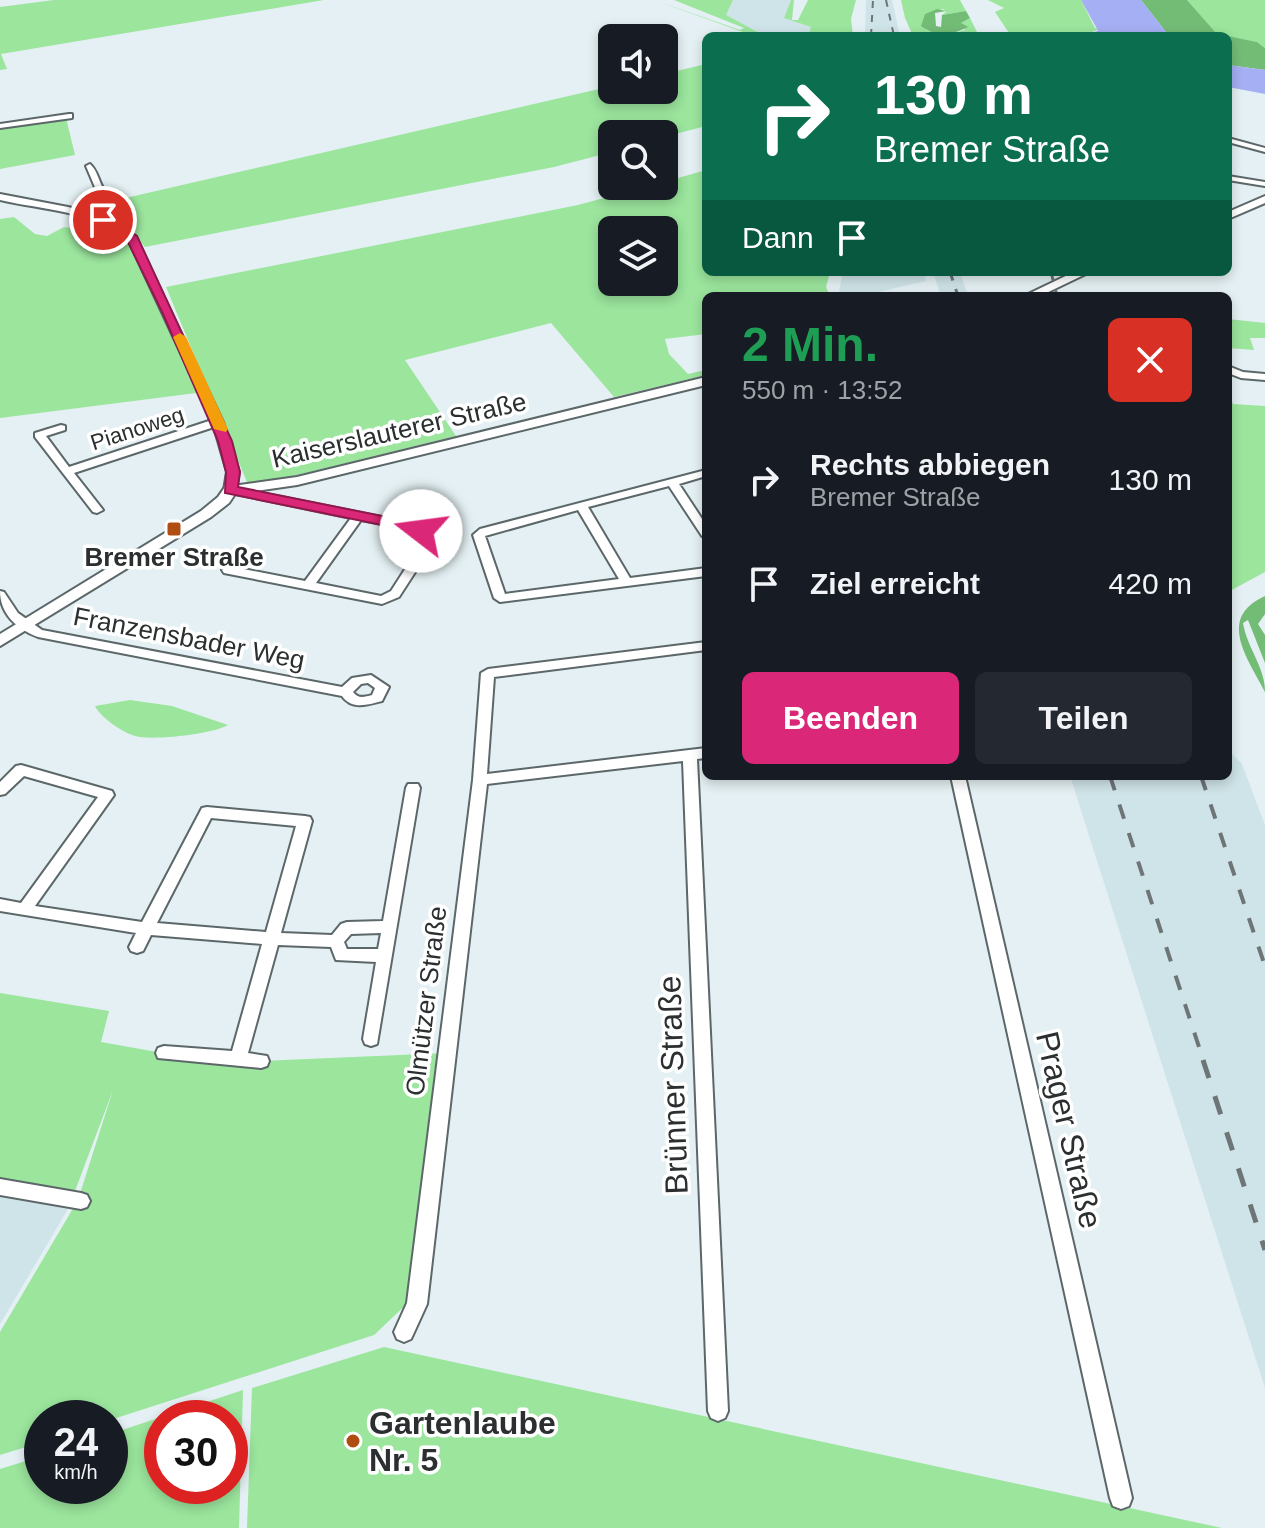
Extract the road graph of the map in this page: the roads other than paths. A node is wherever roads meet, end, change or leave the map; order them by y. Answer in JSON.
{"nodes":[{"id":1,"x":69,"y":116,"type":"dead end"},
{"id":2,"x":0,"y":126,"type":"edge"},
{"id":3,"x":1232,"y":141,"type":"edge"},
{"id":4,"x":1263,"y":148,"type":"edge"},
{"id":5,"x":90,"y":166,"type":"dead end"},
{"id":6,"x":1232,"y":179,"type":"edge"},
{"id":7,"x":1265,"y":184,"type":"edge"},
{"id":8,"x":0,"y":197,"type":"edge"},
{"id":9,"x":1265,"y":199,"type":"edge"},
{"id":10,"x":1232,"y":214,"type":"edge"},
{"id":11,"x":103,"y":220,"type":"junction"},
{"id":12,"x":1075,"y":276,"type":"edge"},
{"id":13,"x":1039,"y":292,"type":"edge"},
{"id":14,"x":1232,"y":371,"type":"edge"},
{"id":15,"x":1241,"y":375,"type":"junction"},
{"id":16,"x":1265,"y":377,"type":"edge"},
{"id":17,"x":1232,"y":380,"type":"edge"},
{"id":18,"x":702,"y":385,"type":"edge"},
{"id":19,"x":218,"y":422,"type":"junction"},
{"id":20,"x":61,"y":428,"type":"dead end"},
{"id":21,"x":68,"y":471,"type":"junction"},
{"id":22,"x":702,"y":474,"type":"edge"},
{"id":23,"x":672,"y":482,"type":"junction"},
{"id":24,"x":230,"y":490,"type":"junction"},
{"id":25,"x":582,"y":506,"type":"junction"},
{"id":26,"x":97,"y":510,"type":"dead end"},
{"id":27,"x":358,"y":516,"type":"junction"},
{"id":28,"x":702,"y":528,"type":"edge"},
{"id":29,"x":228,"y":570,"type":"dead end"},
{"id":30,"x":702,"y":573,"type":"edge"},
{"id":31,"x":627,"y":583,"type":"junction"},
{"id":32,"x":308,"y":586,"type":"junction"},
{"id":33,"x":0,"y":595,"type":"edge"},
{"id":34,"x":25,"y":625,"type":"junction"},
{"id":35,"x":0,"y":641,"type":"edge"},
{"id":36,"x":702,"y":646,"type":"edge"},
{"id":37,"x":346,"y":692,"type":"dead end"},
{"id":38,"x":698,"y":754,"type":"edge"},
{"id":39,"x":480,"y":780,"type":"junction"},
{"id":40,"x":959,"y":780,"type":"edge"},
{"id":41,"x":413,"y":788,"type":"dead end"},
{"id":42,"x":0,"y":790,"type":"edge"},
{"id":43,"x":0,"y":905,"type":"edge"},
{"id":44,"x":24,"y":910,"type":"junction"},
{"id":45,"x":389,"y":927,"type":"junction"},
{"id":46,"x":147,"y":930,"type":"junction"},
{"id":47,"x":273,"y":939,"type":"junction"},
{"id":48,"x":336,"y":941,"type":"junction"},
{"id":49,"x":137,"y":947,"type":"dead end"},
{"id":50,"x":385,"y":956,"type":"junction"},
{"id":51,"x":371,"y":1039,"type":"dead end"},
{"id":52,"x":164,"y":1053,"type":"dead end"},
{"id":53,"x":238,"y":1059,"type":"junction"},
{"id":54,"x":261,"y":1061,"type":"dead end"},
{"id":55,"x":0,"y":1187,"type":"edge"},
{"id":56,"x":81,"y":1201,"type":"dead end"},
{"id":57,"x":404,"y":1332,"type":"dead end"},
{"id":58,"x":718,"y":1411,"type":"dead end"},
{"id":59,"x":1121,"y":1498,"type":"dead end"}],
"edges":[{"from":1,"to":2,"type":"street"},
{"from":3,"to":4,"type":"street"},
{"from":5,"to":11,"type":"street"},
{"from":6,"to":7,"type":"street"},
{"from":8,"to":11,"type":"street"},
{"from":9,"to":10,"type":"street"},
{"from":11,"to":19,"type":"street"},
{"from":12,"to":13,"type":"street"},
{"from":14,"to":15,"type":"street"},
{"from":15,"to":16,"type":"street"},
{"from":15,"to":17,"type":"street"},
{"from":18,"to":24,"type":"street","name":"Kaiserslauterer Straße"},
{"from":19,"to":21,"type":"street","name":"Pianoweg"},
{"from":19,"to":24,"type":"street"},
{"from":20,"to":21,"type":"street","name":"Pianoweg"},
{"from":21,"to":26,"type":"street","name":"Pianoweg"},
{"from":22,"to":23,"type":"street"},
{"from":23,"to":25,"type":"street"},
{"from":23,"to":28,"type":"street"},
{"from":24,"to":27,"type":"street"},
{"from":24,"to":34,"type":"street"},
{"from":25,"to":31,"type":"street"},
{"from":25,"to":31,"type":"street"},
{"from":27,"to":32,"type":"street"},
{"from":27,"to":32,"type":"street"},
{"from":29,"to":32,"type":"street"},
{"from":30,"to":31,"type":"street"},
{"from":33,"to":34,"type":"street"},
{"from":34,"to":35,"type":"street"},
{"from":34,"to":37,"type":"street","name":"Franzensbader Weg"},
{"from":36,"to":39,"type":"street","name":"Olmützer Straße"},
{"from":38,"to":39,"type":"street"},
{"from":38,"to":58,"type":"street","name":"Brünner Straße"},
{"from":39,"to":57,"type":"street","name":"Olmützer Straße"},
{"from":40,"to":59,"type":"street","name":"Prager Straße"},
{"from":41,"to":45,"type":"street"},
{"from":42,"to":44,"type":"street"},
{"from":43,"to":44,"type":"street"},
{"from":44,"to":46,"type":"street"},
{"from":45,"to":48,"type":"street"},
{"from":45,"to":50,"type":"street"},
{"from":46,"to":47,"type":"street"},
{"from":46,"to":47,"type":"street"},
{"from":46,"to":49,"type":"street"},
{"from":47,"to":48,"type":"street"},
{"from":47,"to":53,"type":"street"},
{"from":48,"to":50,"type":"street"},
{"from":50,"to":51,"type":"street"},
{"from":52,"to":53,"type":"street"},
{"from":53,"to":54,"type":"street"},
{"from":55,"to":56,"type":"street"}]}
